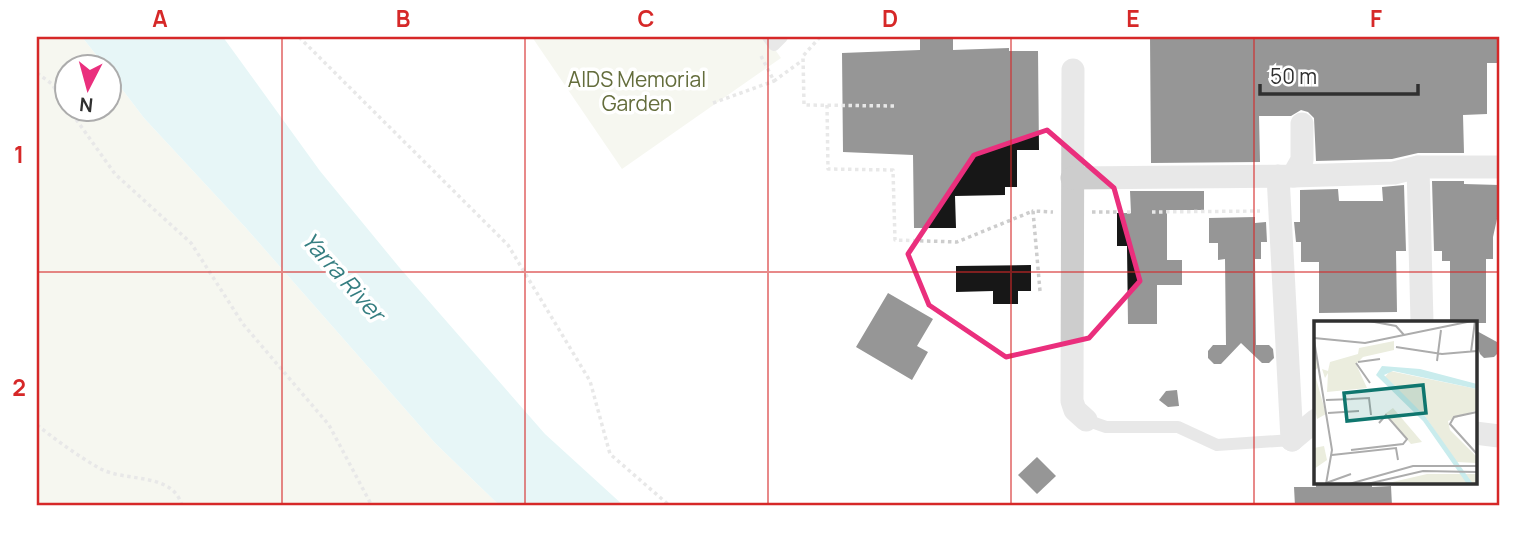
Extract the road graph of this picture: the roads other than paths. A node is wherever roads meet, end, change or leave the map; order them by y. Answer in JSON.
{"nodes":[{"id":1,"x":768,"y":37,"type":"edge"},
{"id":2,"x":782,"y":37,"type":"edge"},
{"id":3,"x":1073,"y":70,"type":"dead end"},
{"id":4,"x":1302,"y":124,"type":"dead end"},
{"id":5,"x":1418,"y":167,"type":"junction"},
{"id":6,"x":1499,"y":167,"type":"edge"},
{"id":7,"x":1285,"y":176,"type":"junction"},
{"id":8,"x":1072,"y":178,"type":"junction"},
{"id":9,"x":1422,"y":321,"type":"edge"},
{"id":10,"x":1086,"y":420,"type":"joint"},
{"id":11,"x":1314,"y":421,"type":"edge"},
{"id":12,"x":1476,"y":433,"type":"edge"},
{"id":13,"x":1499,"y":436,"type":"edge"},
{"id":14,"x":1292,"y":440,"type":"junction"},
{"id":15,"x":1314,"y":440,"type":"edge"}],
"edges":[{"from":1,"to":2,"type":"lane"},
{"from":3,"to":8,"type":"street"},
{"from":4,"to":7,"type":"street"},
{"from":5,"to":6,"type":"street"},
{"from":5,"to":7,"type":"street"},
{"from":5,"to":9,"type":"street"},
{"from":7,"to":8,"type":"street"},
{"from":7,"to":14,"type":"street"},
{"from":8,"to":10,"type":"street"},
{"from":10,"to":14,"type":"lane"},
{"from":11,"to":14,"type":"street"},
{"from":12,"to":13,"type":"street"},
{"from":14,"to":15,"type":"street"}]}
